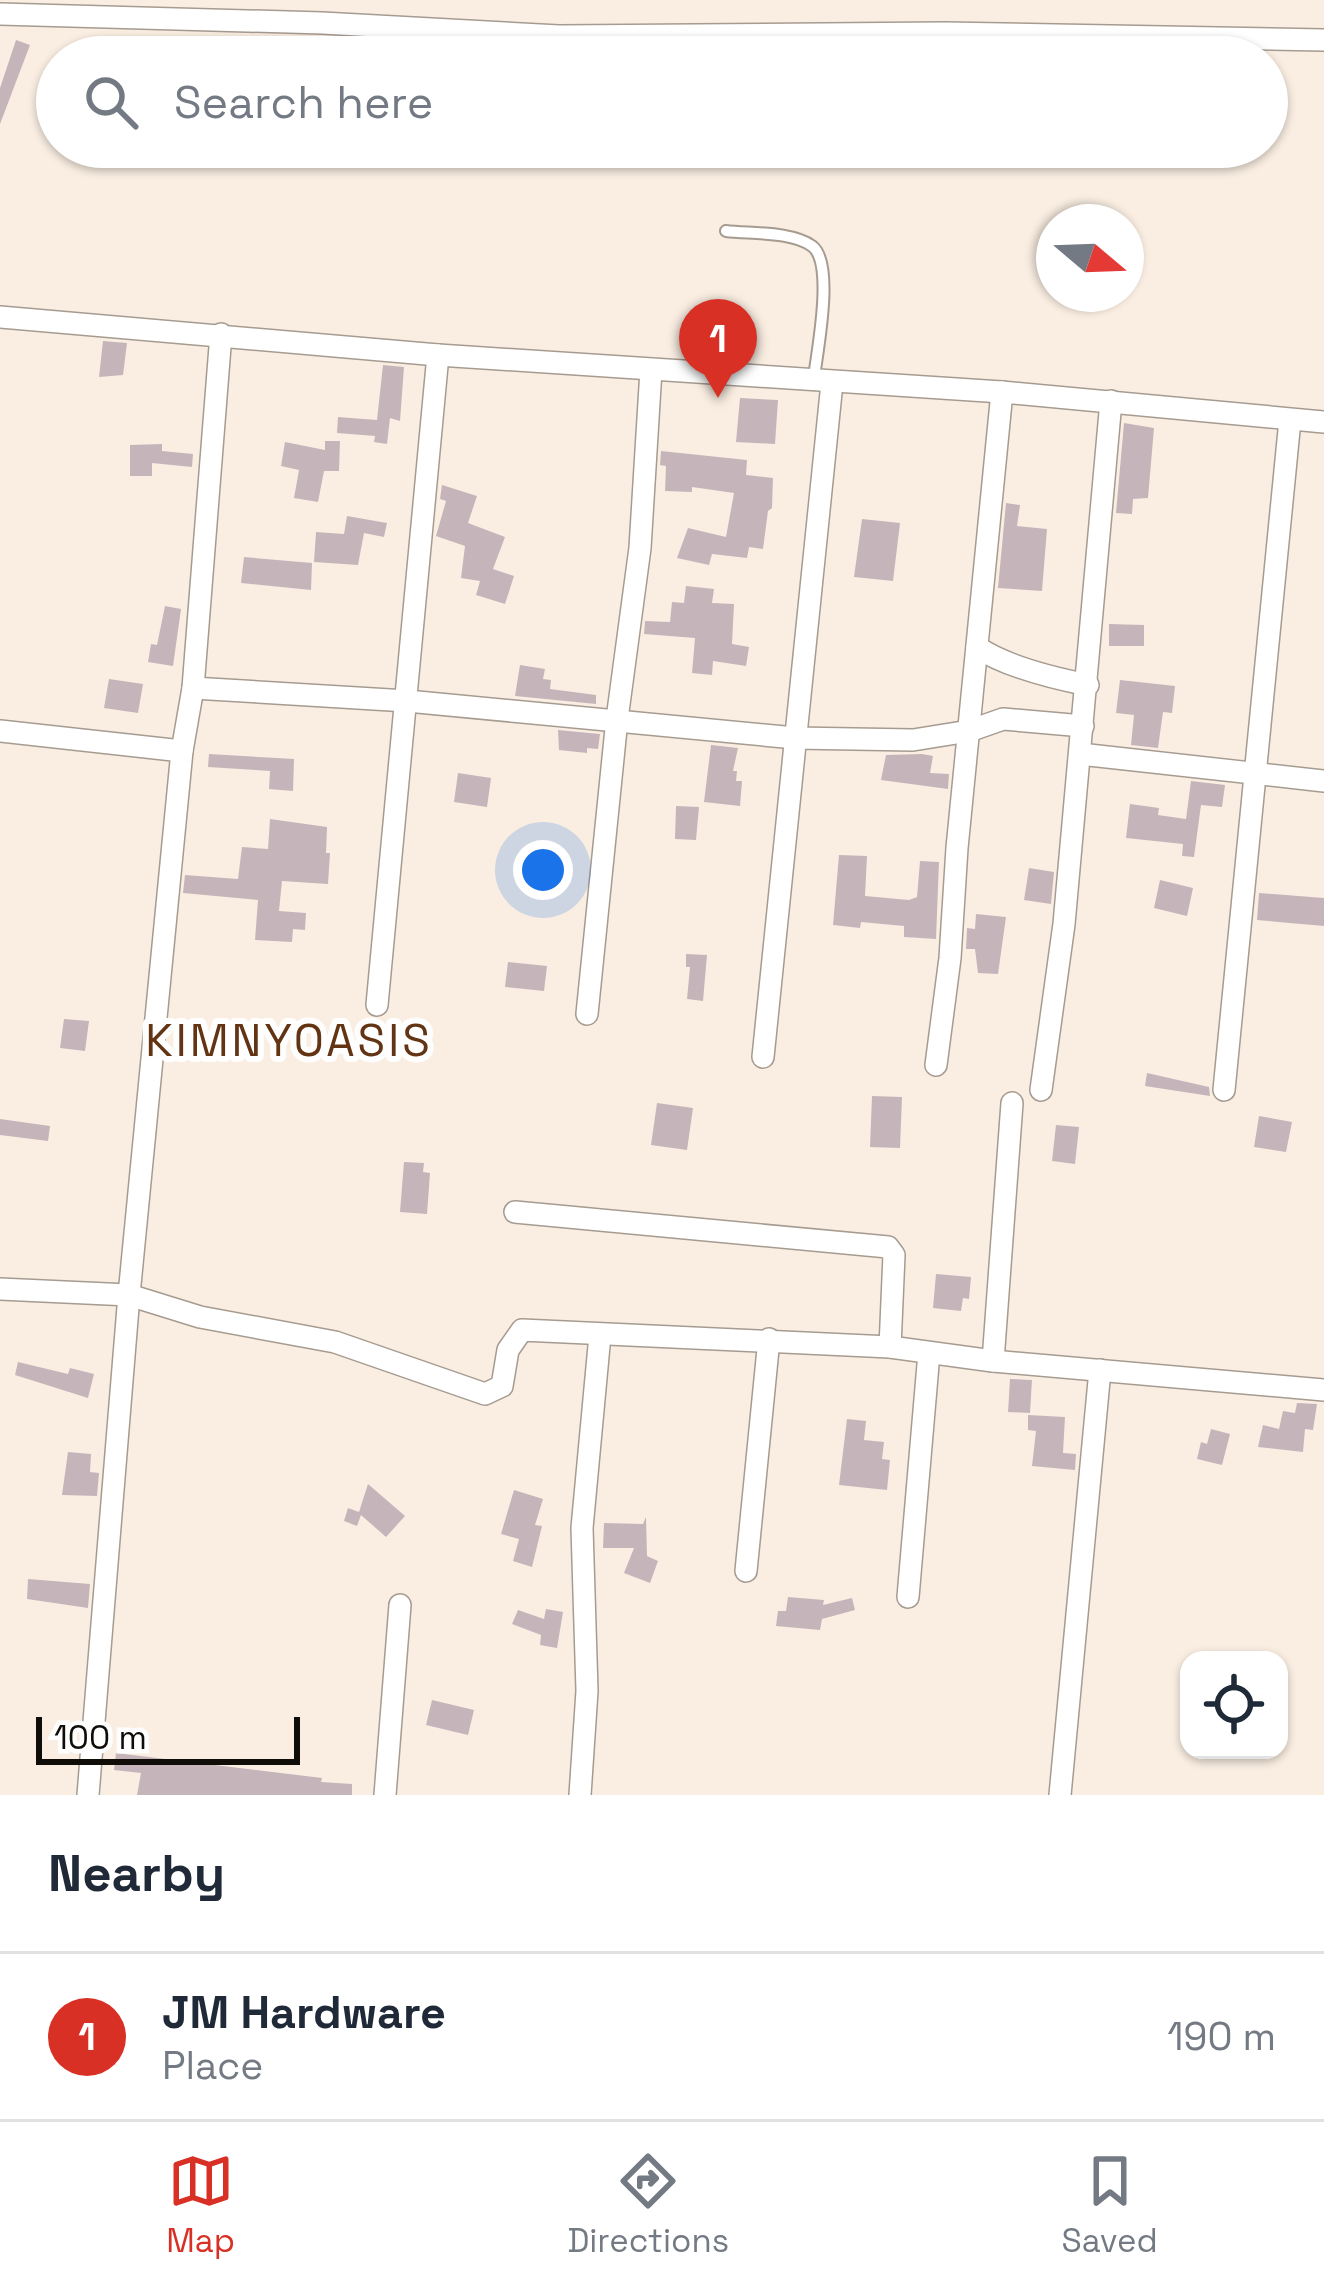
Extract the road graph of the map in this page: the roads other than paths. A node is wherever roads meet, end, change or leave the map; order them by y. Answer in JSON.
{"nodes":[{"id":1,"x":0,"y":14,"type":"edge"},
{"id":2,"x":560,"y":36,"type":"edge"},
{"id":3,"x":560,"y":36,"type":"edge"},
{"id":4,"x":1107,"y":36,"type":"edge"},
{"id":5,"x":1288,"y":39,"type":"edge"},
{"id":6,"x":1324,"y":40,"type":"edge"},
{"id":7,"x":726,"y":232,"type":"dead end"},
{"id":8,"x":0,"y":317,"type":"edge"},
{"id":9,"x":221,"y":334,"type":"junction"},
{"id":10,"x":438,"y":355,"type":"junction"},
{"id":11,"x":651,"y":370,"type":"junction"},
{"id":12,"x":823,"y":382,"type":"junction"},
{"id":13,"x":1002,"y":392,"type":"junction"},
{"id":14,"x":1112,"y":401,"type":"junction"},
{"id":15,"x":1290,"y":420,"type":"junction"},
{"id":16,"x":1324,"y":422,"type":"edge"},
{"id":17,"x":977,"y":647,"type":"junction"},
{"id":18,"x":1088,"y":685,"type":"junction"},
{"id":19,"x":193,"y":688,"type":"junction"},
{"id":20,"x":407,"y":701,"type":"junction"},
{"id":21,"x":617,"y":719,"type":"junction"},
{"id":22,"x":1083,"y":725,"type":"junction"},
{"id":23,"x":0,"y":731,"type":"edge"},
{"id":24,"x":969,"y":731,"type":"junction"},
{"id":25,"x":795,"y":738,"type":"junction"},
{"id":26,"x":182,"y":751,"type":"junction"},
{"id":27,"x":1079,"y":754,"type":"junction"},
{"id":28,"x":1256,"y":772,"type":"junction"},
{"id":29,"x":1324,"y":781,"type":"edge"},
{"id":30,"x":377,"y":1006,"type":"dead end"},
{"id":31,"x":587,"y":1014,"type":"dead end"},
{"id":32,"x":764,"y":1057,"type":"dead end"},
{"id":33,"x":936,"y":1065,"type":"dead end"},
{"id":34,"x":1041,"y":1090,"type":"dead end"},
{"id":35,"x":1224,"y":1090,"type":"dead end"},
{"id":36,"x":1012,"y":1103,"type":"dead end"},
{"id":37,"x":515,"y":1212,"type":"dead end"},
{"id":38,"x":0,"y":1289,"type":"edge"},
{"id":39,"x":129,"y":1295,"type":"junction"},
{"id":40,"x":600,"y":1335,"type":"junction"},
{"id":41,"x":769,"y":1339,"type":"junction"},
{"id":42,"x":890,"y":1347,"type":"junction"},
{"id":43,"x":929,"y":1353,"type":"junction"},
{"id":44,"x":993,"y":1361,"type":"junction"},
{"id":45,"x":1100,"y":1370,"type":"junction"},
{"id":46,"x":1324,"y":1390,"type":"edge"},
{"id":47,"x":746,"y":1571,"type":"dead end"},
{"id":48,"x":908,"y":1597,"type":"dead end"},
{"id":49,"x":400,"y":1604,"type":"dead end"},
{"id":50,"x":88,"y":1795,"type":"edge"},
{"id":51,"x":385,"y":1795,"type":"edge"},
{"id":52,"x":580,"y":1795,"type":"edge"},
{"id":53,"x":1060,"y":1795,"type":"edge"}],
"edges":[{"from":1,"to":2,"type":"street"},
{"from":3,"to":4,"type":"street"},
{"from":5,"to":6,"type":"street"},
{"from":7,"to":12,"type":"lane"},
{"from":8,"to":9,"type":"street"},
{"from":9,"to":10,"type":"street"},
{"from":9,"to":19,"type":"street"},
{"from":10,"to":11,"type":"street"},
{"from":10,"to":20,"type":"street"},
{"from":11,"to":12,"type":"street"},
{"from":11,"to":21,"type":"street"},
{"from":12,"to":13,"type":"street"},
{"from":12,"to":25,"type":"street"},
{"from":13,"to":14,"type":"street"},
{"from":13,"to":17,"type":"street"},
{"from":14,"to":15,"type":"street"},
{"from":14,"to":18,"type":"street"},
{"from":15,"to":16,"type":"street"},
{"from":15,"to":28,"type":"street"},
{"from":17,"to":18,"type":"street"},
{"from":17,"to":24,"type":"street"},
{"from":18,"to":22,"type":"street"},
{"from":19,"to":20,"type":"street"},
{"from":19,"to":26,"type":"street"},
{"from":20,"to":21,"type":"street"},
{"from":20,"to":30,"type":"street"},
{"from":21,"to":25,"type":"street"},
{"from":21,"to":31,"type":"street"},
{"from":22,"to":24,"type":"street"},
{"from":22,"to":27,"type":"street"},
{"from":23,"to":26,"type":"street"},
{"from":24,"to":25,"type":"street"},
{"from":24,"to":33,"type":"street"},
{"from":25,"to":32,"type":"street"},
{"from":26,"to":39,"type":"street"},
{"from":27,"to":28,"type":"street"},
{"from":27,"to":34,"type":"street"},
{"from":28,"to":29,"type":"street"},
{"from":28,"to":35,"type":"street"},
{"from":36,"to":44,"type":"street"},
{"from":37,"to":42,"type":"street"},
{"from":38,"to":39,"type":"street"},
{"from":39,"to":40,"type":"street"},
{"from":39,"to":50,"type":"street"},
{"from":40,"to":41,"type":"street"},
{"from":40,"to":52,"type":"street"},
{"from":41,"to":42,"type":"street"},
{"from":41,"to":47,"type":"street"},
{"from":42,"to":43,"type":"street"},
{"from":43,"to":44,"type":"street"},
{"from":43,"to":48,"type":"street"},
{"from":44,"to":45,"type":"street"},
{"from":45,"to":46,"type":"street"},
{"from":45,"to":53,"type":"street"},
{"from":49,"to":51,"type":"street"}]}
